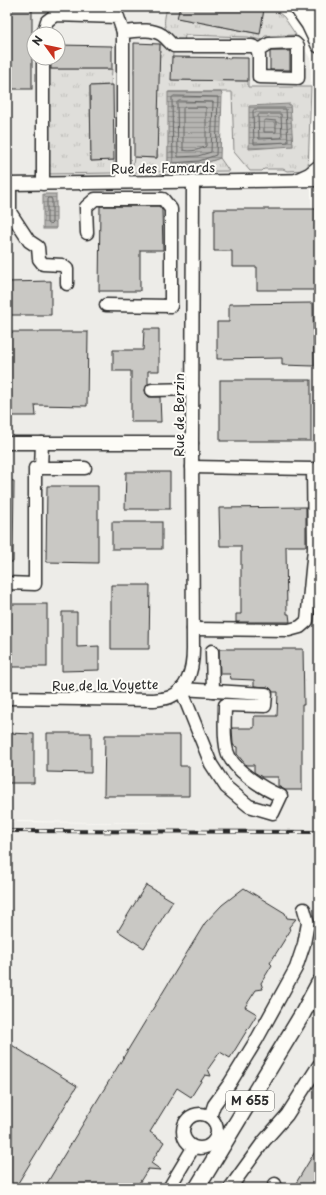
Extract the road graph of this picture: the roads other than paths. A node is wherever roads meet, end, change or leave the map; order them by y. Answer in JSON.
{"nodes":[{"id":1,"x":297,"y":7,"type":"edge"},
{"id":2,"x":314,"y":7,"type":"edge"},
{"id":3,"x":319,"y":13,"type":"edge"},
{"id":4,"x":45,"y":26,"type":"edge"},
{"id":5,"x":123,"y":32,"type":"junction"},
{"id":6,"x":319,"y":45,"type":"edge"},
{"id":7,"x":258,"y":51,"type":"junction"},
{"id":8,"x":43,"y":66,"type":"edge"},
{"id":9,"x":319,"y":166,"type":"edge"},
{"id":10,"x":293,"y":180,"type":"junction"},
{"id":11,"x":319,"y":180,"type":"edge"},
{"id":12,"x":193,"y":181,"type":"junction"},
{"id":13,"x":127,"y":182,"type":"junction"},
{"id":14,"x":8,"y":184,"type":"edge"},
{"id":15,"x":43,"y":184,"type":"junction"},
{"id":16,"x":319,"y":188,"type":"edge"},
{"id":17,"x":131,"y":199,"type":"junction"},
{"id":18,"x":87,"y":233,"type":"dead end"},
{"id":19,"x":67,"y":284,"type":"dead end"},
{"id":20,"x":106,"y":304,"type":"dead end"},
{"id":21,"x":192,"y":389,"type":"junction"},
{"id":22,"x":152,"y":390,"type":"dead end"},
{"id":23,"x":7,"y":443,"type":"edge"},
{"id":24,"x":42,"y":443,"type":"junction"},
{"id":25,"x":192,"y":443,"type":"junction"},
{"id":26,"x":192,"y":467,"type":"junction"},
{"id":27,"x":41,"y":468,"type":"junction"},
{"id":28,"x":85,"y":468,"type":"dead end"},
{"id":29,"x":7,"y":583,"type":"edge"},
{"id":30,"x":193,"y":629,"type":"junction"},
{"id":31,"x":193,"y":649,"type":"joint"},
{"id":32,"x":212,"y":651,"type":"dead end"},
{"id":33,"x":181,"y":688,"type":"junction"},
{"id":34,"x":213,"y":691,"type":"junction"},
{"id":35,"x":7,"y":698,"type":"edge"},
{"id":36,"x":304,"y":908,"type":"dead end"},
{"id":37,"x":319,"y":983,"type":"edge"},
{"id":38,"x":319,"y":999,"type":"edge"},
{"id":39,"x":319,"y":1065,"type":"edge"},
{"id":40,"x":210,"y":1117,"type":"junction"},
{"id":41,"x":193,"y":1148,"type":"junction"},
{"id":42,"x":169,"y":1188,"type":"edge"},
{"id":43,"x":197,"y":1188,"type":"edge"},
{"id":44,"x":207,"y":1188,"type":"edge"},
{"id":45,"x":230,"y":1188,"type":"edge"}],
"edges":[{"from":1,"to":6,"type":"main road"},
{"from":2,"to":3,"type":"main road"},
{"from":4,"to":5,"type":"street"},
{"from":5,"to":7,"type":"street"},
{"from":5,"to":13,"type":"street"},
{"from":7,"to":7,"type":"street"},
{"from":8,"to":15,"type":"street"},
{"from":9,"to":10,"type":"street"},
{"from":10,"to":11,"type":"street","name":"Rue des Famards"},
{"from":10,"to":12,"type":"street","name":"Rue des Famards"},
{"from":10,"to":16,"type":"street"},
{"from":12,"to":13,"type":"street","name":"Rue des Famards"},
{"from":12,"to":21,"type":"street","name":"Rue de Berzin"},
{"from":13,"to":15,"type":"street","name":"Rue des Famards"},
{"from":13,"to":17,"type":"street"},
{"from":14,"to":15,"type":"street","name":"Rue des Famards"},
{"from":14,"to":19,"type":"street"},
{"from":17,"to":18,"type":"street"},
{"from":17,"to":20,"type":"street"},
{"from":21,"to":22,"type":"street"},
{"from":21,"to":25,"type":"street","name":"Rue de Berzin"},
{"from":23,"to":24,"type":"street"},
{"from":24,"to":25,"type":"street"},
{"from":24,"to":27,"type":"street"},
{"from":25,"to":26,"type":"street","name":"Rue de Berzin"},
{"from":26,"to":30,"type":"street","name":"Rue de Berzin"},
{"from":26,"to":30,"type":"street"},
{"from":27,"to":28,"type":"street"},
{"from":27,"to":29,"type":"street"},
{"from":30,"to":31,"type":"street","name":"Rue de Berzin"},
{"from":31,"to":33,"type":"street","name":"Rue de la Voyette"},
{"from":32,"to":34,"type":"street"},
{"from":33,"to":34,"type":"street"},
{"from":33,"to":34,"type":"street"},
{"from":33,"to":35,"type":"street","name":"Rue de la Voyette"},
{"from":36,"to":40,"type":"street"},
{"from":37,"to":43,"type":"main road","number":"M 655"},
{"from":38,"to":44,"type":"main road","number":"M 655"},
{"from":39,"to":45,"type":"street"},
{"from":40,"to":41,"type":"street"},
{"from":40,"to":41,"type":"street"},
{"from":41,"to":42,"type":"street"}]}
